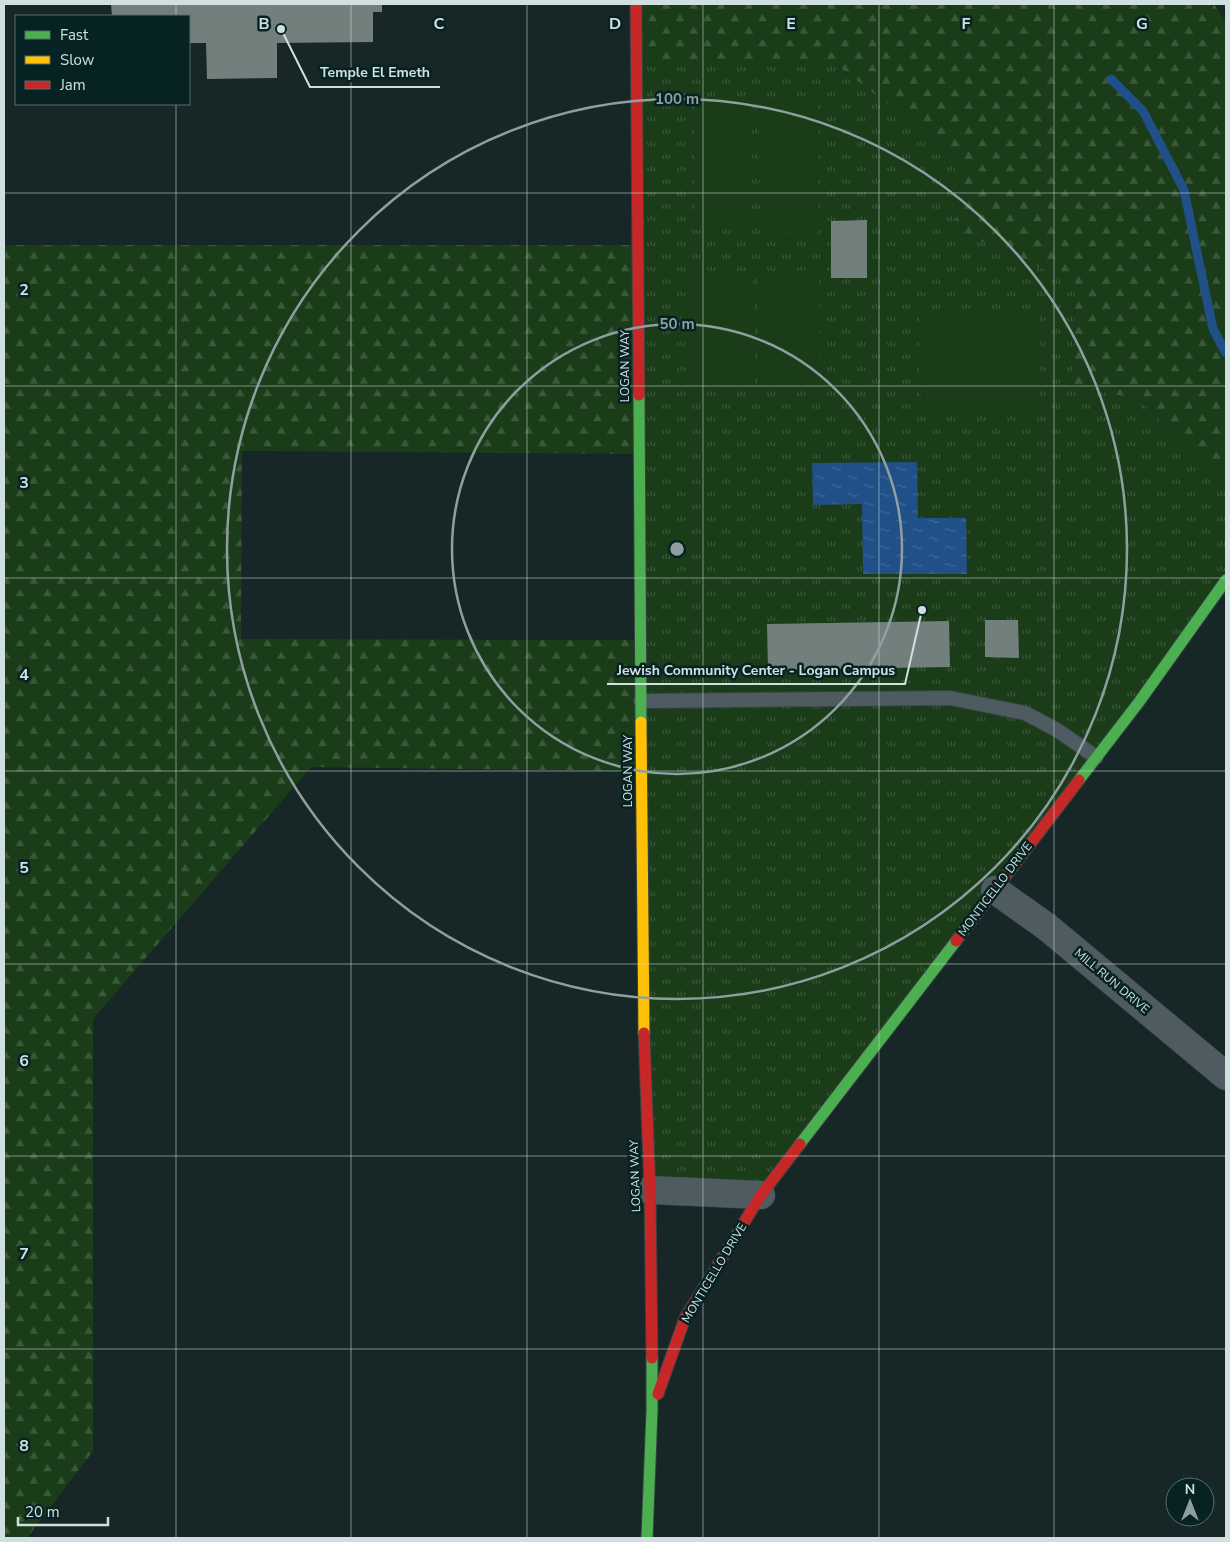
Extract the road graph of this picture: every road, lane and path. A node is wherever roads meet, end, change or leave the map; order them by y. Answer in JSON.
{"nodes":[{"id":1,"x":636,"y":4,"type":"edge"},
{"id":2,"x":1226,"y":580,"type":"edge"},
{"id":3,"x":641,"y":701,"type":"junction"},
{"id":4,"x":1096,"y":758,"type":"junction"},
{"id":5,"x":995,"y":890,"type":"junction"},
{"id":6,"x":1226,"y":1076,"type":"edge"},
{"id":7,"x":650,"y":1190,"type":"junction"},
{"id":8,"x":761,"y":1195,"type":"junction"},
{"id":9,"x":652,"y":1410,"type":"junction"},
{"id":10,"x":647,"y":1538,"type":"edge"}],
"edges":[{"from":1,"to":3,"type":"street","name":"LOGAN WAY"},
{"from":2,"to":4,"type":"street","name":"MONTICELLO DRIVE"},
{"from":3,"to":4,"type":"lane"},
{"from":3,"to":7,"type":"street","name":"LOGAN WAY"},
{"from":4,"to":5,"type":"street","name":"MONTICELLO DRIVE"},
{"from":5,"to":6,"type":"street","name":"MILL RUN DRIVE"},
{"from":5,"to":8,"type":"street","name":"MONTICELLO DRIVE"},
{"from":7,"to":8,"type":"street"},
{"from":7,"to":9,"type":"street","name":"LOGAN WAY"},
{"from":8,"to":9,"type":"street","name":"MONTICELLO DRIVE"},
{"from":9,"to":10,"type":"street","name":"LOGAN WAY"}]}
